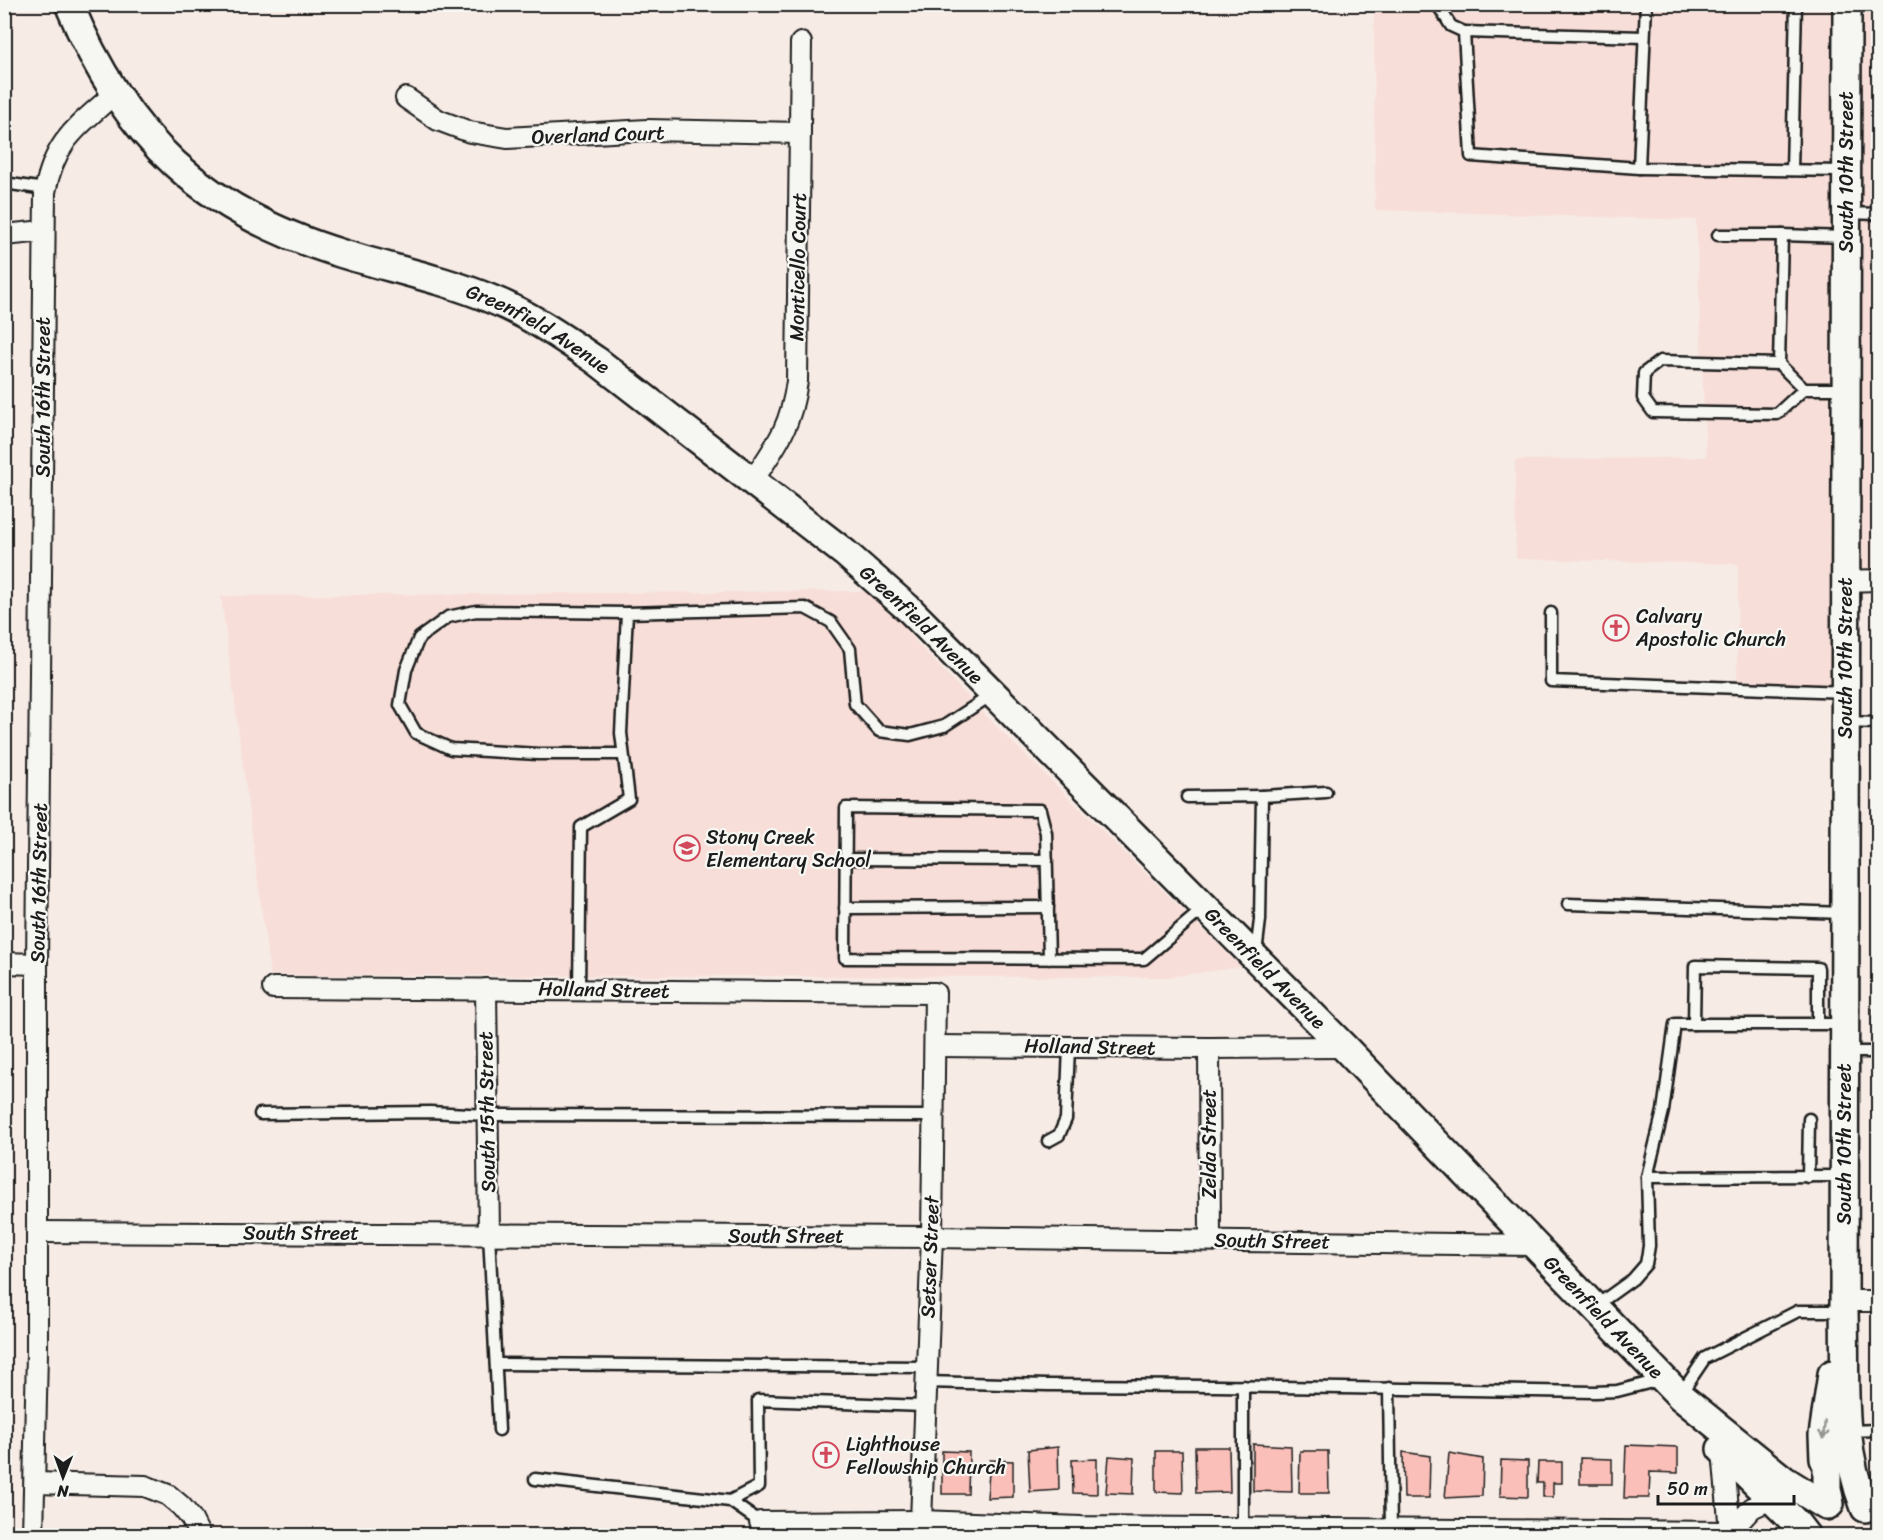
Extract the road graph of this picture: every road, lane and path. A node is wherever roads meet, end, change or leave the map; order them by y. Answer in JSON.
{"nodes":[{"id":1,"x":69,"y":4,"type":"edge"},
{"id":2,"x":1437,"y":4,"type":"edge"},
{"id":3,"x":1646,"y":4,"type":"edge"},
{"id":4,"x":1796,"y":4,"type":"edge"},
{"id":5,"x":1847,"y":4,"type":"edge"},
{"id":6,"x":1464,"y":32,"type":"junction"},
{"id":7,"x":1644,"y":37,"type":"junction"},
{"id":8,"x":801,"y":43,"type":"dead end"},
{"id":9,"x":115,"y":93,"type":"junction"},
{"id":10,"x":406,"y":98,"type":"dead end"},
{"id":11,"x":800,"y":134,"type":"junction"},
{"id":12,"x":1639,"y":168,"type":"junction"},
{"id":13,"x":1792,"y":170,"type":"junction"},
{"id":14,"x":1846,"y":171,"type":"junction"},
{"id":15,"x":4,"y":183,"type":"edge"},
{"id":16,"x":45,"y":189,"type":"junction"},
{"id":17,"x":1878,"y":214,"type":"edge"},
{"id":18,"x":1846,"y":225,"type":"junction"},
{"id":19,"x":44,"y":231,"type":"junction"},
{"id":20,"x":4,"y":235,"type":"edge"},
{"id":21,"x":1718,"y":235,"type":"dead end"},
{"id":22,"x":1782,"y":235,"type":"junction"},
{"id":23,"x":1779,"y":364,"type":"junction"},
{"id":24,"x":1804,"y":389,"type":"junction"},
{"id":25,"x":1845,"y":389,"type":"junction"},
{"id":26,"x":753,"y":480,"type":"junction"},
{"id":27,"x":1878,"y":580,"type":"edge"},
{"id":28,"x":1845,"y":581,"type":"junction"},
{"id":29,"x":627,"y":613,"type":"junction"},
{"id":30,"x":1551,"y":613,"type":"dead end"},
{"id":31,"x":1845,"y":692,"type":"junction"},
{"id":32,"x":993,"y":693,"type":"junction"},
{"id":33,"x":1845,"y":722,"type":"junction"},
{"id":34,"x":1878,"y":723,"type":"edge"},
{"id":35,"x":623,"y":754,"type":"junction"},
{"id":36,"x":1326,"y":792,"type":"dead end"},
{"id":37,"x":1262,"y":796,"type":"junction"},
{"id":38,"x":1186,"y":797,"type":"dead end"},
{"id":39,"x":846,"y":859,"type":"junction"},
{"id":40,"x":1047,"y":860,"type":"junction"},
{"id":41,"x":1568,"y":904,"type":"dead end"},
{"id":42,"x":1048,"y":907,"type":"junction"},
{"id":43,"x":1204,"y":907,"type":"junction"},
{"id":44,"x":845,"y":908,"type":"junction"},
{"id":45,"x":1844,"y":913,"type":"junction"},
{"id":46,"x":1049,"y":959,"type":"junction"},
{"id":47,"x":1255,"y":959,"type":"junction"},
{"id":48,"x":4,"y":963,"type":"edge"},
{"id":49,"x":37,"y":964,"type":"junction"},
{"id":50,"x":273,"y":988,"type":"dead end"},
{"id":51,"x":486,"y":989,"type":"junction"},
{"id":52,"x":579,"y":990,"type":"junction"},
{"id":53,"x":935,"y":993,"type":"joint"},
{"id":54,"x":1694,"y":1024,"type":"junction"},
{"id":55,"x":1831,"y":1024,"type":"junction"},
{"id":56,"x":935,"y":1046,"type":"junction"},
{"id":57,"x":1069,"y":1047,"type":"junction"},
{"id":58,"x":1344,"y":1047,"type":"junction"},
{"id":59,"x":1209,"y":1048,"type":"junction"},
{"id":60,"x":1844,"y":1052,"type":"junction"},
{"id":61,"x":1878,"y":1052,"type":"edge"},
{"id":62,"x":260,"y":1114,"type":"dead end"},
{"id":63,"x":487,"y":1115,"type":"junction"},
{"id":64,"x":934,"y":1116,"type":"junction"},
{"id":65,"x":1809,"y":1119,"type":"dead end"},
{"id":66,"x":1048,"y":1141,"type":"dead end"},
{"id":67,"x":1844,"y":1176,"type":"junction"},
{"id":68,"x":1647,"y":1177,"type":"junction"},
{"id":69,"x":1808,"y":1177,"type":"junction"},
{"id":70,"x":38,"y":1232,"type":"junction"},
{"id":71,"x":489,"y":1234,"type":"junction"},
{"id":72,"x":932,"y":1237,"type":"junction"},
{"id":73,"x":1210,"y":1240,"type":"junction"},
{"id":74,"x":1534,"y":1245,"type":"junction"},
{"id":75,"x":1878,"y":1301,"type":"edge"},
{"id":76,"x":1844,"y":1306,"type":"junction"},
{"id":77,"x":1594,"y":1307,"type":"junction"},
{"id":78,"x":496,"y":1364,"type":"junction"},
{"id":79,"x":925,"y":1374,"type":"junction"},
{"id":80,"x":1243,"y":1386,"type":"junction"},
{"id":81,"x":1389,"y":1388,"type":"junction"},
{"id":82,"x":1671,"y":1388,"type":"junction"},
{"id":83,"x":924,"y":1406,"type":"junction"},
{"id":84,"x":1878,"y":1430,"type":"edge"},
{"id":85,"x":499,"y":1431,"type":"dead end"},
{"id":86,"x":1846,"y":1431,"type":"junction"},
{"id":87,"x":1723,"y":1451,"type":"junction"},
{"id":88,"x":1824,"y":1459,"type":"junction"},
{"id":89,"x":535,"y":1479,"type":"dead end"},
{"id":90,"x":35,"y":1483,"type":"junction"},
{"id":91,"x":1777,"y":1489,"type":"junction"},
{"id":92,"x":730,"y":1501,"type":"junction"},
{"id":93,"x":1828,"y":1505,"type":"junction"},
{"id":94,"x":1874,"y":1517,"type":"edge"},
{"id":95,"x":921,"y":1521,"type":"junction"},
{"id":96,"x":760,"y":1522,"type":"joint"},
{"id":97,"x":1081,"y":1531,"type":"edge"},
{"id":98,"x":1243,"y":1532,"type":"edge"},
{"id":99,"x":1391,"y":1532,"type":"edge"},
{"id":100,"x":1730,"y":1532,"type":"junction"},
{"id":101,"x":1554,"y":1533,"type":"edge"},
{"id":102,"x":33,"y":1536,"type":"edge"},
{"id":103,"x":200,"y":1536,"type":"edge"},
{"id":104,"x":1808,"y":1536,"type":"edge"}],
"edges":[{"from":1,"to":9,"type":"main road","name":"Greenfield Avenue"},
{"from":2,"to":6,"type":"lane"},
{"from":3,"to":7,"type":"lane"},
{"from":4,"to":13,"type":"lane"},
{"from":5,"to":14,"type":"main road","name":"South 10th Street"},
{"from":6,"to":7,"type":"lane"},
{"from":6,"to":12,"type":"lane"},
{"from":7,"to":12,"type":"lane"},
{"from":8,"to":11,"type":"street","name":"Monticello Court"},
{"from":9,"to":16,"type":"street","name":"South 16th Street"},
{"from":9,"to":26,"type":"main road","name":"Greenfield Avenue"},
{"from":10,"to":11,"type":"street","name":"Overland Court"},
{"from":11,"to":26,"type":"street","name":"Monticello Court"},
{"from":12,"to":13,"type":"lane"},
{"from":13,"to":14,"type":"lane"},
{"from":14,"to":18,"type":"main road","name":"South 10th Street"},
{"from":15,"to":16,"type":"lane"},
{"from":16,"to":19,"type":"street","name":"South 16th Street"},
{"from":17,"to":18,"type":"lane"},
{"from":18,"to":22,"type":"lane"},
{"from":18,"to":25,"type":"main road","name":"South 10th Street"},
{"from":19,"to":20,"type":"street"},
{"from":19,"to":49,"type":"street","name":"South 16th Street"},
{"from":21,"to":22,"type":"lane"},
{"from":22,"to":23,"type":"lane"},
{"from":23,"to":24,"type":"lane"},
{"from":23,"to":24,"type":"lane"},
{"from":24,"to":25,"type":"lane"},
{"from":25,"to":28,"type":"main road","name":"South 10th Street"},
{"from":26,"to":32,"type":"main road","name":"Greenfield Avenue"},
{"from":27,"to":28,"type":"street"},
{"from":28,"to":31,"type":"main road","name":"South 10th Street"},
{"from":29,"to":32,"type":"lane"},
{"from":29,"to":35,"type":"lane"},
{"from":29,"to":35,"type":"lane"},
{"from":30,"to":31,"type":"lane"},
{"from":31,"to":33,"type":"main road","name":"South 10th Street"},
{"from":32,"to":43,"type":"main road","name":"Greenfield Avenue"},
{"from":33,"to":34,"type":"lane"},
{"from":33,"to":45,"type":"main road","name":"South 10th Street"},
{"from":35,"to":52,"type":"lane"},
{"from":36,"to":37,"type":"lane"},
{"from":37,"to":38,"type":"lane"},
{"from":37,"to":47,"type":"lane"},
{"from":39,"to":40,"type":"lane"},
{"from":39,"to":40,"type":"lane"},
{"from":39,"to":44,"type":"lane"},
{"from":40,"to":42,"type":"lane"},
{"from":41,"to":45,"type":"lane"},
{"from":42,"to":44,"type":"lane"},
{"from":42,"to":46,"type":"lane"},
{"from":43,"to":46,"type":"lane"},
{"from":43,"to":47,"type":"main road","name":"Greenfield Avenue"},
{"from":44,"to":46,"type":"lane"},
{"from":45,"to":55,"type":"main road","name":"South 10th Street"},
{"from":47,"to":58,"type":"main road","name":"Greenfield Avenue"},
{"from":48,"to":49,"type":"street"},
{"from":49,"to":70,"type":"street","name":"South 16th Street"},
{"from":50,"to":51,"type":"street","name":"Holland Street"},
{"from":51,"to":52,"type":"street","name":"Holland Street"},
{"from":51,"to":63,"type":"street","name":"South 15th Street"},
{"from":52,"to":53,"type":"street","name":"Holland Street"},
{"from":53,"to":56,"type":"street","name":"Setser Street"},
{"from":54,"to":55,"type":"lane"},
{"from":54,"to":55,"type":"lane"},
{"from":54,"to":68,"type":"lane"},
{"from":55,"to":60,"type":"main road","name":"South 10th Street"},
{"from":56,"to":57,"type":"street","name":"Holland Street"},
{"from":56,"to":64,"type":"street","name":"Setser Street"},
{"from":57,"to":59,"type":"street","name":"Holland Street"},
{"from":57,"to":66,"type":"lane"},
{"from":58,"to":59,"type":"street","name":"Holland Street"},
{"from":58,"to":74,"type":"main road","name":"Greenfield Avenue"},
{"from":59,"to":73,"type":"street","name":"Zelda Street"},
{"from":60,"to":61,"type":"lane"},
{"from":60,"to":67,"type":"main road","name":"South 10th Street"},
{"from":62,"to":63,"type":"lane"},
{"from":63,"to":64,"type":"lane"},
{"from":63,"to":71,"type":"street","name":"South 15th Street"},
{"from":64,"to":72,"type":"street","name":"Setser Street"},
{"from":65,"to":69,"type":"lane"},
{"from":67,"to":69,"type":"lane"},
{"from":67,"to":76,"type":"main road","name":"South 10th Street"},
{"from":68,"to":69,"type":"lane"},
{"from":68,"to":77,"type":"lane"},
{"from":70,"to":71,"type":"street","name":"South Street"},
{"from":70,"to":90,"type":"street","name":"South 16th Street"},
{"from":71,"to":72,"type":"street","name":"South Street"},
{"from":71,"to":78,"type":"lane"},
{"from":72,"to":73,"type":"street","name":"South Street"},
{"from":72,"to":79,"type":"street","name":"Setser Street"},
{"from":73,"to":74,"type":"street","name":"South Street"},
{"from":74,"to":77,"type":"main road","name":"Greenfield Avenue"},
{"from":75,"to":76,"type":"street"},
{"from":76,"to":82,"type":"lane"},
{"from":76,"to":86,"type":"main road","name":"South 10th Street"},
{"from":76,"to":88,"type":"main road","name":"South 10th Street","one_way":true},
{"from":77,"to":82,"type":"main road","name":"Greenfield Avenue"},
{"from":78,"to":79,"type":"lane"},
{"from":78,"to":85,"type":"lane"},
{"from":79,"to":80,"type":"lane"},
{"from":79,"to":83,"type":"street","name":"Setser Street"},
{"from":80,"to":81,"type":"lane"},
{"from":80,"to":98,"type":"lane"},
{"from":81,"to":82,"type":"lane"},
{"from":81,"to":99,"type":"lane"},
{"from":82,"to":87,"type":"main road","name":"Greenfield Avenue"},
{"from":82,"to":91,"type":"main road","name":"Greenfield Avenue"},
{"from":83,"to":92,"type":"lane"},
{"from":83,"to":95,"type":"street","name":"Setser Street"},
{"from":84,"to":86,"type":"lane"},
{"from":86,"to":94,"type":"main road","name":"South 10th Street"},
{"from":87,"to":91,"type":"main road","name":"Greenfield Avenue"},
{"from":87,"to":100,"type":"street"},
{"from":88,"to":91,"type":"main road"},
{"from":88,"to":93,"type":"main road","name":"South 10th Street"},
{"from":89,"to":92,"type":"lane"},
{"from":90,"to":102,"type":"street","name":"South 16th Street"},
{"from":90,"to":103,"type":"street"},
{"from":91,"to":93,"type":"main road","name":"Greenfield Avenue"},
{"from":91,"to":100,"type":"street"},
{"from":91,"to":104,"type":"main road","name":"Greenfield Avenue"},
{"from":92,"to":96,"type":"lane"},
{"from":93,"to":94,"type":"main road"},
{"from":93,"to":104,"type":"main road"},
{"from":95,"to":96,"type":"street"},
{"from":95,"to":97,"type":"street"},
{"from":97,"to":98,"type":"street"},
{"from":98,"to":99,"type":"street"},
{"from":99,"to":101,"type":"street"},
{"from":100,"to":101,"type":"street"}]}
